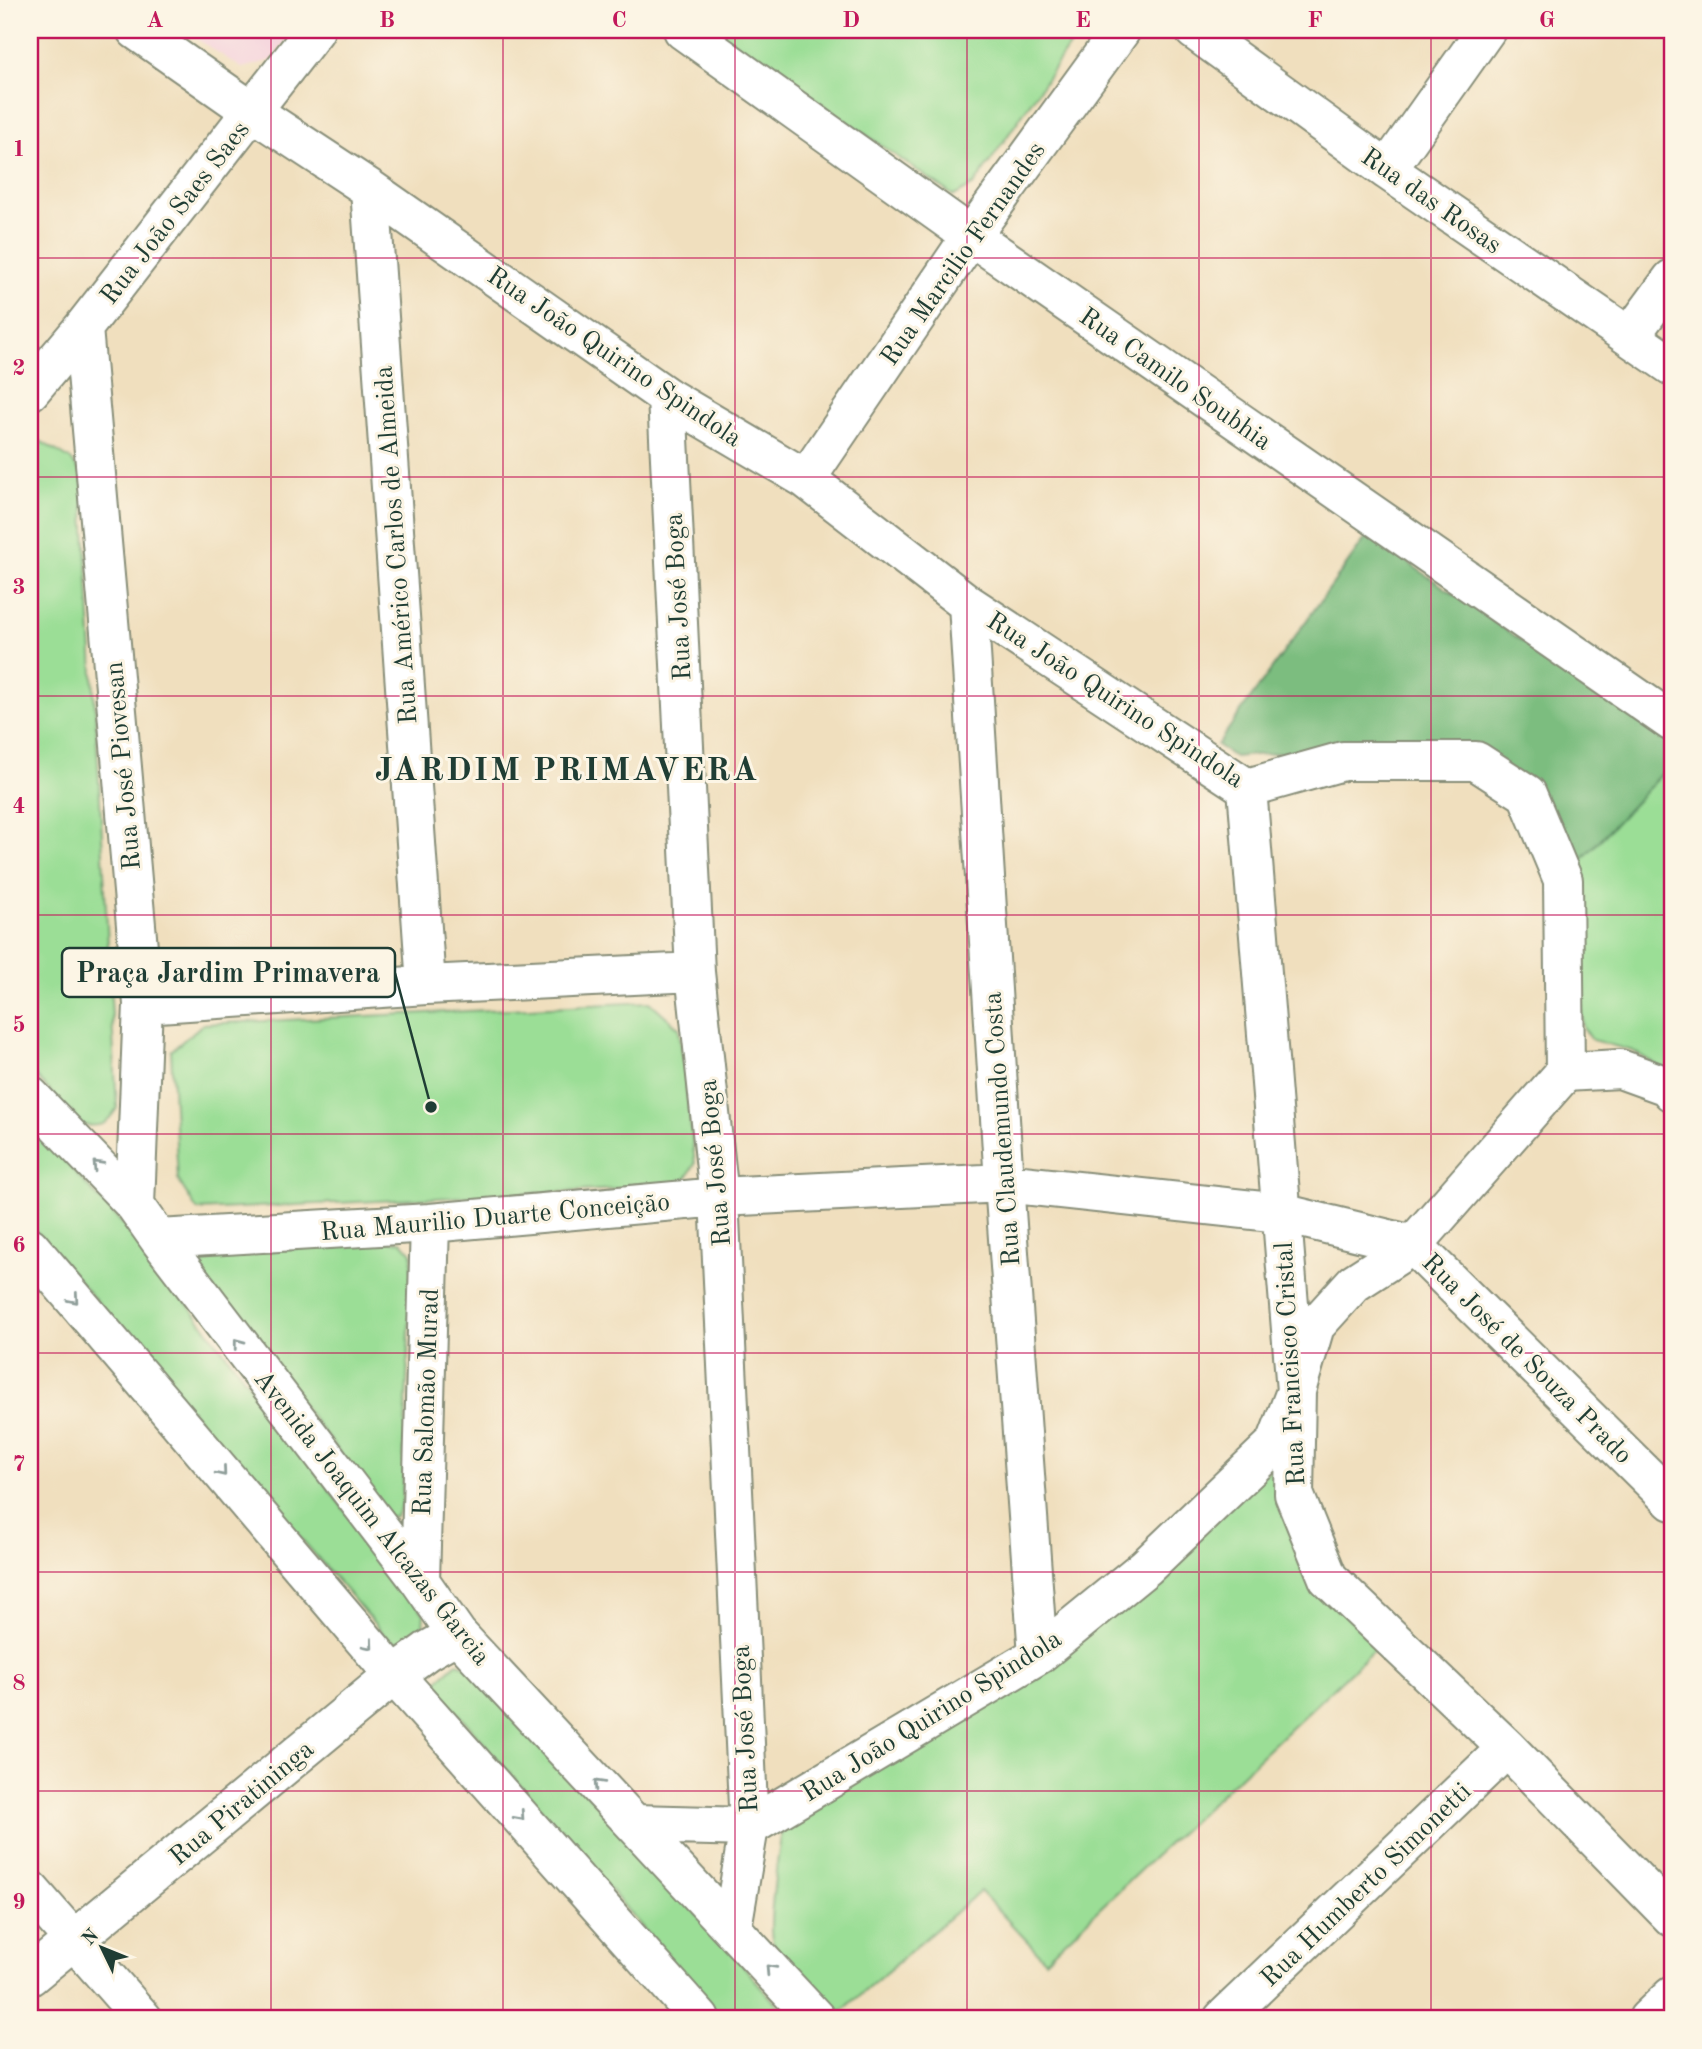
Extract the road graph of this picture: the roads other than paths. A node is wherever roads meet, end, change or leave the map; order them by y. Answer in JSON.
{"nodes":[{"id":1,"x":136,"y":30,"type":"edge"},
{"id":2,"x":315,"y":30,"type":"edge"},
{"id":3,"x":683,"y":30,"type":"edge"},
{"id":4,"x":1121,"y":30,"type":"edge"},
{"id":5,"x":1194,"y":30,"type":"edge"},
{"id":6,"x":1486,"y":30,"type":"edge"},
{"id":7,"x":253,"y":112,"type":"junction"},
{"id":8,"x":1387,"y":170,"type":"junction"},
{"id":9,"x":370,"y":189,"type":"junction"},
{"id":10,"x":971,"y":236,"type":"junction"},
{"id":11,"x":1672,"y":279,"type":"edge"},
{"id":12,"x":83,"y":328,"type":"junction"},
{"id":13,"x":1630,"y":337,"type":"junction"},
{"id":14,"x":1672,"y":366,"type":"edge"},
{"id":15,"x":30,"y":391,"type":"edge"},
{"id":16,"x":667,"y":397,"type":"junction"},
{"id":17,"x":806,"y":480,"type":"junction"},
{"id":18,"x":968,"y":604,"type":"junction"},
{"id":19,"x":1672,"y":722,"type":"edge"},
{"id":20,"x":1247,"y":788,"type":"junction"},
{"id":21,"x":695,"y":972,"type":"junction"},
{"id":22,"x":426,"y":985,"type":"junction"},
{"id":23,"x":143,"y":1004,"type":"junction"},
{"id":24,"x":1565,"y":1072,"type":"junction"},
{"id":25,"x":1672,"y":1092,"type":"edge"},
{"id":26,"x":30,"y":1096,"type":"edge"},
{"id":27,"x":1004,"y":1183,"type":"junction"},
{"id":28,"x":719,"y":1197,"type":"junction"},
{"id":29,"x":135,"y":1205,"type":"junction"},
{"id":30,"x":1281,"y":1213,"type":"junction"},
{"id":31,"x":430,"y":1223,"type":"junction"},
{"id":32,"x":159,"y":1239,"type":"junction"},
{"id":33,"x":1413,"y":1245,"type":"junction"},
{"id":34,"x":30,"y":1247,"type":"edge"},
{"id":35,"x":1296,"y":1391,"type":"junction"},
{"id":36,"x":1672,"y":1501,"type":"edge"},
{"id":37,"x":420,"y":1581,"type":"junction"},
{"id":38,"x":457,"y":1634,"type":"junction"},
{"id":39,"x":1038,"y":1655,"type":"junction"},
{"id":40,"x":394,"y":1675,"type":"junction"},
{"id":41,"x":1507,"y":1748,"type":"junction"},
{"id":42,"x":635,"y":1824,"type":"junction"},
{"id":43,"x":749,"y":1826,"type":"junction"},
{"id":44,"x":30,"y":1890,"type":"edge"},
{"id":45,"x":1672,"y":1917,"type":"edge"},
{"id":46,"x":732,"y":1928,"type":"junction"},
{"id":47,"x":73,"y":1941,"type":"junction"},
{"id":48,"x":30,"y":1976,"type":"edge"},
{"id":49,"x":1672,"y":1996,"type":"edge"},
{"id":50,"x":143,"y":2019,"type":"edge"},
{"id":51,"x":700,"y":2019,"type":"edge"},
{"id":52,"x":816,"y":2019,"type":"edge"},
{"id":53,"x":1223,"y":2019,"type":"edge"},
{"id":54,"x":1648,"y":2019,"type":"edge"}],
"edges":[{"from":1,"to":7,"type":"street","name":"Rua João Quirino Spindola"},
{"from":2,"to":7,"type":"street","name":"Rua João Saes Saes"},
{"from":3,"to":10,"type":"street","name":"Rua Camilo Soubhia"},
{"from":4,"to":10,"type":"street","name":"Rua Marcilio Fernandes"},
{"from":5,"to":8,"type":"street","name":"Rua das Rosas"},
{"from":6,"to":8,"type":"street"},
{"from":7,"to":9,"type":"street","name":"Rua João Quirino Spindola"},
{"from":7,"to":12,"type":"street","name":"Rua João Saes Saes"},
{"from":8,"to":13,"type":"street","name":"Rua das Rosas"},
{"from":9,"to":16,"type":"street","name":"Rua João Quirino Spindola"},
{"from":9,"to":22,"type":"street","name":"Rua Américo Carlos de Almeida"},
{"from":10,"to":17,"type":"street","name":"Rua Marcilio Fernandes"},
{"from":10,"to":19,"type":"street","name":"Rua Camilo Soubhia"},
{"from":11,"to":13,"type":"street"},
{"from":12,"to":15,"type":"street","name":"Rua João Saes Saes"},
{"from":12,"to":23,"type":"street","name":"Rua José Piovesan"},
{"from":13,"to":14,"type":"street","name":"Rua das Rosas"},
{"from":16,"to":17,"type":"street","name":"Rua João Quirino Spindola"},
{"from":16,"to":21,"type":"street","name":"Rua José Boga"},
{"from":17,"to":18,"type":"street","name":"Rua João Quirino Spindola"},
{"from":18,"to":20,"type":"street","name":"Rua João Quirino Spindola"},
{"from":18,"to":27,"type":"street","name":"Rua Claudemundo Costa"},
{"from":20,"to":24,"type":"street","name":"Rua João Quirino Spindola"},
{"from":20,"to":30,"type":"street","name":"Rua Francisco Cristal"},
{"from":21,"to":22,"type":"street"},
{"from":21,"to":28,"type":"street","name":"Rua José Boga"},
{"from":22,"to":23,"type":"street"},
{"from":23,"to":29,"type":"street","name":"Rua José Piovesan"},
{"from":24,"to":25,"type":"street"},
{"from":24,"to":33,"type":"street","name":"Rua João Quirino Spindola"},
{"from":29,"to":26,"type":"street","name":"Avenida Joaquim Alcazas Garcia","one_way":true},
{"from":27,"to":28,"type":"street","name":"Rua Maurilio Duarte Conceição"},
{"from":27,"to":30,"type":"street","name":"Rua Maurilio Duarte Conceição"},
{"from":27,"to":39,"type":"street","name":"Rua Claudemundo Costa"},
{"from":28,"to":31,"type":"street","name":"Rua Maurilio Duarte Conceição"},
{"from":28,"to":43,"type":"street","name":"Rua José Boga"},
{"from":29,"to":32,"type":"street","name":"Avenida Joaquim Alcazas Garcia"},
{"from":30,"to":33,"type":"street","name":"Rua Maurilio Duarte Conceição"},
{"from":30,"to":35,"type":"street","name":"Rua Francisco Cristal"},
{"from":31,"to":32,"type":"street","name":"Rua Maurilio Duarte Conceição"},
{"from":31,"to":37,"type":"street","name":"Rua Salomão Murad"},
{"from":37,"to":32,"type":"street","name":"Avenida Joaquim Alcazas Garcia","one_way":true},
{"from":33,"to":35,"type":"street","name":"Rua João Quirino Spindola"},
{"from":33,"to":36,"type":"street","name":"Rua José de Souza Prado"},
{"from":34,"to":40,"type":"street","one_way":true},
{"from":35,"to":39,"type":"street","name":"Rua João Quirino Spindola"},
{"from":35,"to":41,"type":"street","name":"Rua Francisco Cristal"},
{"from":37,"to":38,"type":"street","name":"Avenida Joaquim Alcazas Garcia"},
{"from":38,"to":40,"type":"street","name":"Rua Piratininga"},
{"from":42,"to":38,"type":"street","name":"Avenida Joaquim Alcazas Garcia","one_way":true},
{"from":39,"to":43,"type":"street","name":"Rua João Quirino Spindola"},
{"from":40,"to":47,"type":"street","name":"Rua Piratininga"},
{"from":40,"to":51,"type":"street","one_way":true},
{"from":41,"to":45,"type":"street","name":"Rua Francisco Cristal"},
{"from":41,"to":53,"type":"street","name":"Rua Humberto Simonetti"},
{"from":42,"to":43,"type":"street"},
{"from":42,"to":46,"type":"street","name":"Avenida Joaquim Alcazas Garcia"},
{"from":43,"to":46,"type":"street","name":"Rua José Boga"},
{"from":44,"to":47,"type":"street"},
{"from":52,"to":46,"type":"street","name":"Avenida Joaquim Alcazas Garcia","one_way":true},
{"from":47,"to":48,"type":"street","name":"Rua Piratininga"},
{"from":47,"to":50,"type":"street"},
{"from":49,"to":54,"type":"street"}]}
